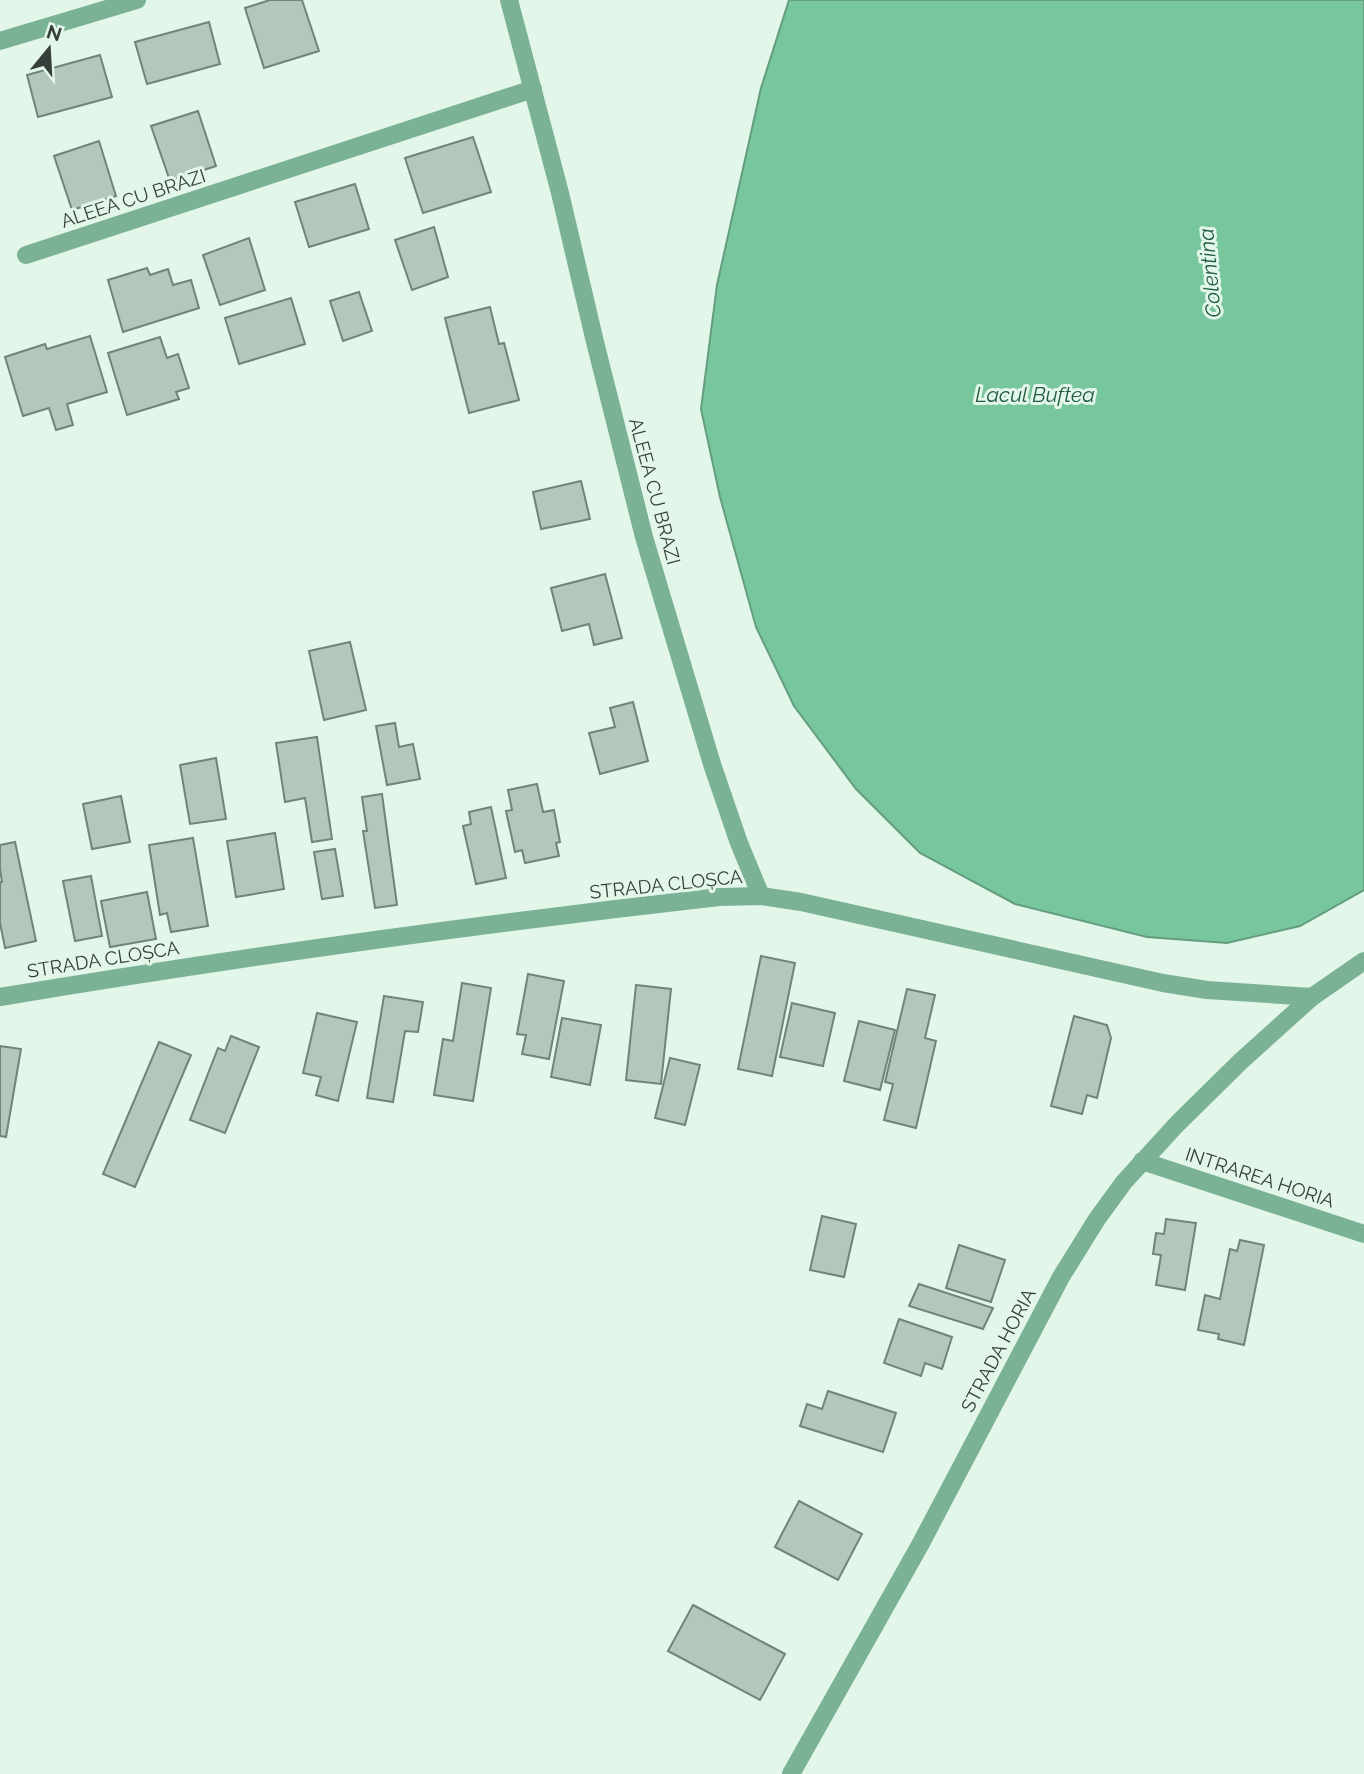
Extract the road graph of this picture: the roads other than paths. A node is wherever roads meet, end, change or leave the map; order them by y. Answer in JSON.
{"nodes":[{"id":1,"x":137,"y":0,"type":"edge"},
{"id":2,"x":509,"y":0,"type":"edge"},
{"id":3,"x":103,"y":5,"type":"edge"},
{"id":4,"x":0,"y":41,"type":"edge"},
{"id":5,"x":533,"y":89,"type":"junction"},
{"id":6,"x":26,"y":255,"type":"dead end"},
{"id":7,"x":761,"y":897,"type":"junction"},
{"id":8,"x":1364,"y":961,"type":"edge"},
{"id":9,"x":0,"y":997,"type":"edge"},
{"id":10,"x":1312,"y":997,"type":"junction"},
{"id":11,"x":1142,"y":1161,"type":"junction"},
{"id":12,"x":1364,"y":1234,"type":"edge"},
{"id":13,"x":791,"y":1774,"type":"edge"}],
"edges":[{"from":1,"to":3,"type":"street"},
{"from":2,"to":5,"type":"street","name":"ALEEA CU BRAZI"},
{"from":3,"to":4,"type":"street"},
{"from":5,"to":6,"type":"street","name":"ALEEA CU BRAZI"},
{"from":5,"to":7,"type":"street","name":"ALEEA CU BRAZI"},
{"from":7,"to":9,"type":"street","name":"STRADA CLOȘCA"},
{"from":7,"to":10,"type":"street","name":"STRADA CLOȘCA"},
{"from":8,"to":10,"type":"street"},
{"from":10,"to":11,"type":"street","name":"STRADA HORIA"},
{"from":11,"to":12,"type":"street","name":"INTRAREA HORIA"},
{"from":11,"to":13,"type":"street","name":"STRADA HORIA"}]}
